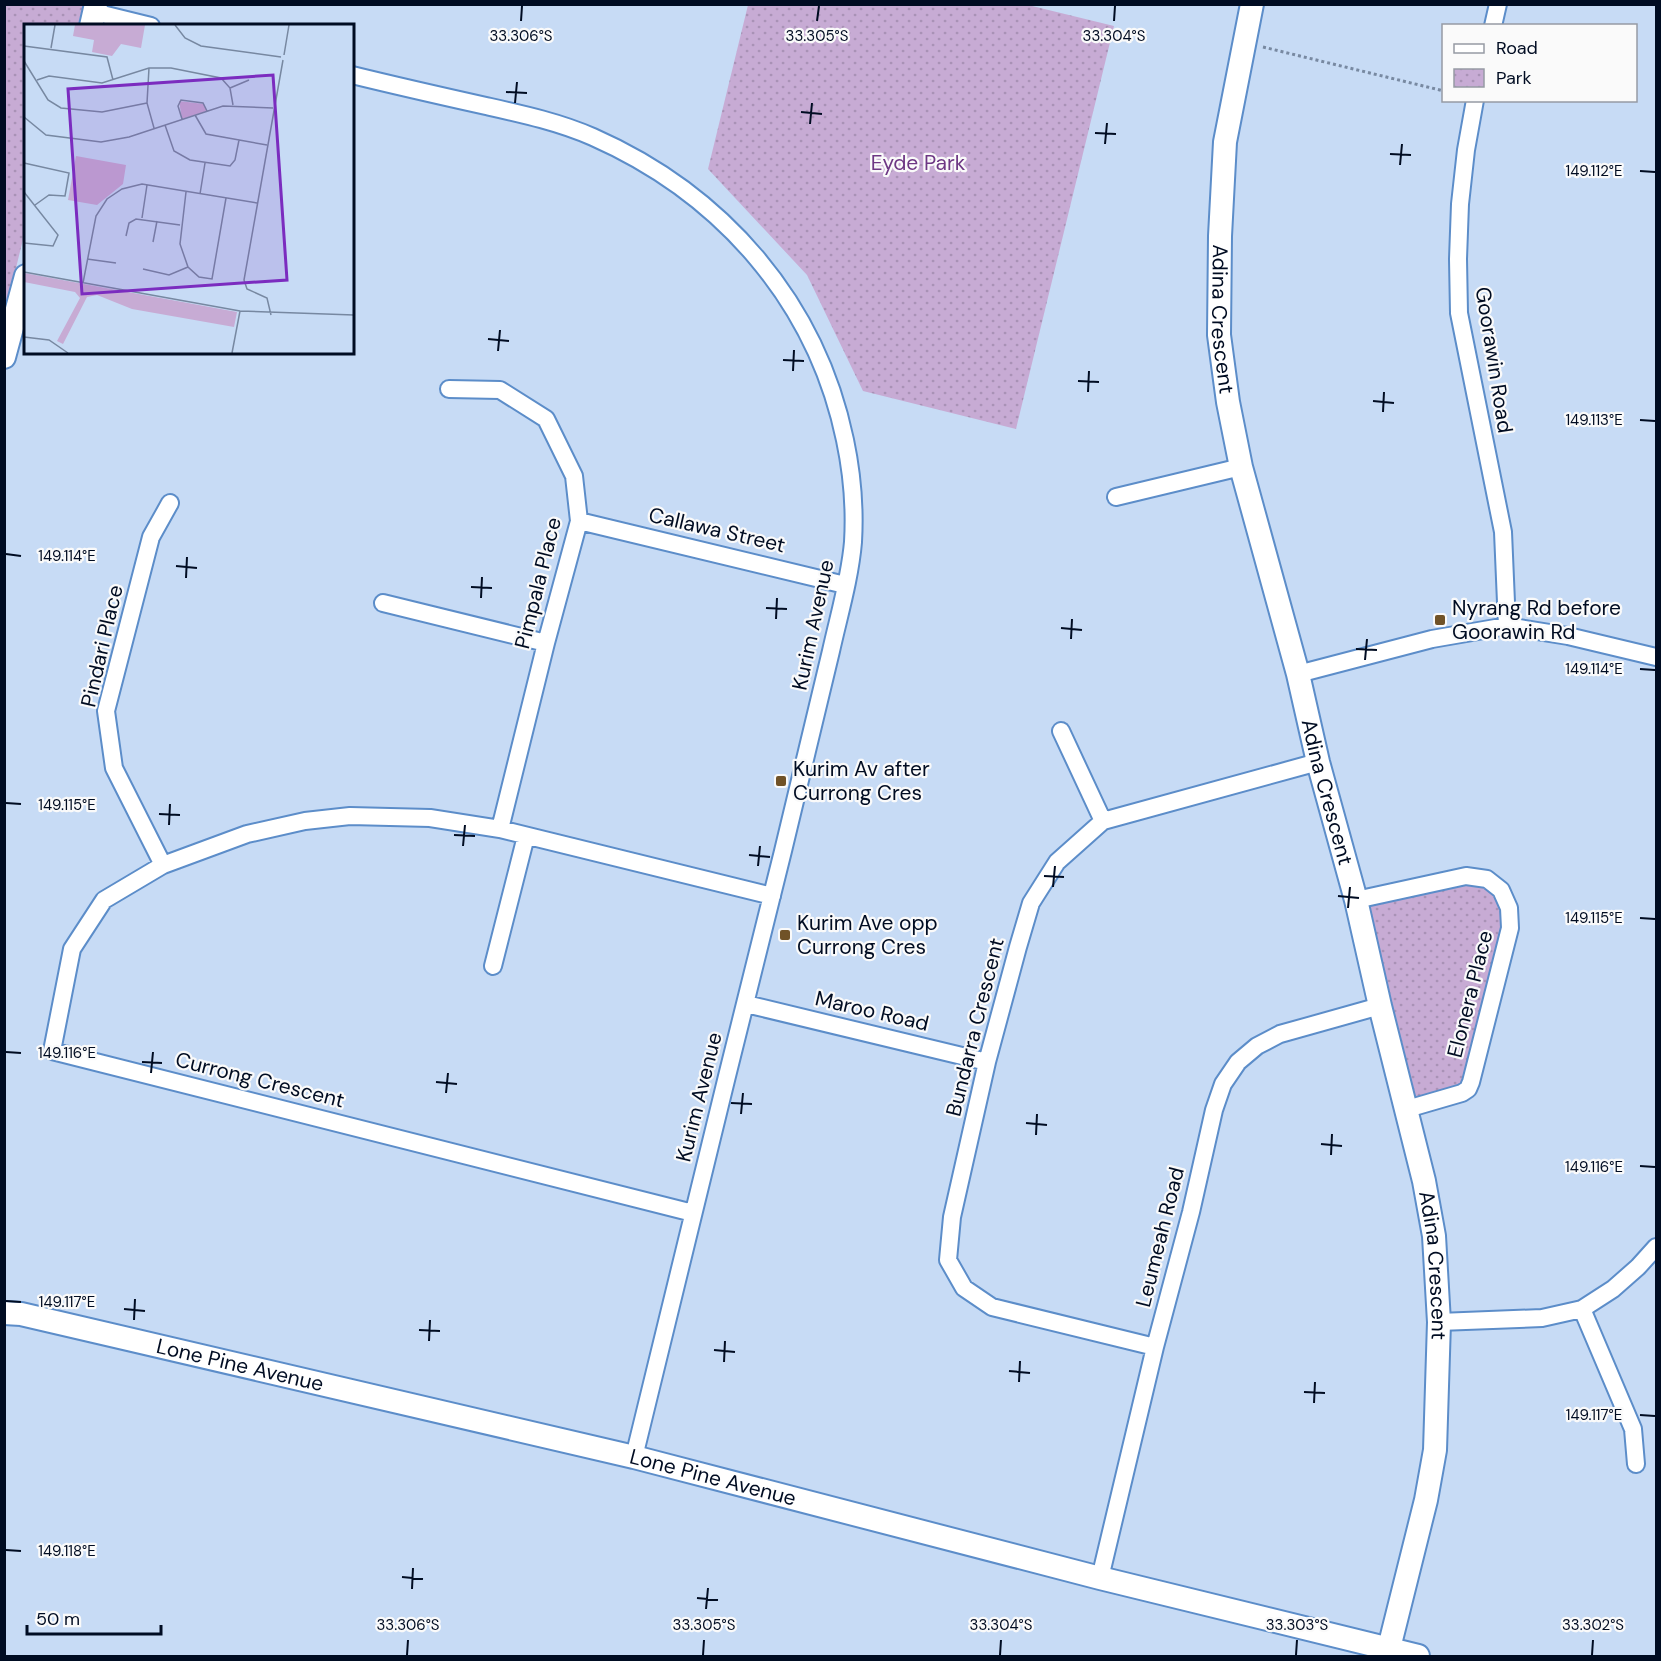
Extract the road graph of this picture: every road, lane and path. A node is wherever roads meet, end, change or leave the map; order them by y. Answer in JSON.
{"nodes":[{"id":1,"x":1252,"y":4,"type":"edge"},
{"id":2,"x":1498,"y":4,"type":"edge"},
{"id":3,"x":94,"y":14,"type":"edge"},
{"id":4,"x":142,"y":24,"type":"edge"},
{"id":5,"x":1493,"y":24,"type":"edge"},
{"id":6,"x":1244,"y":42,"type":"junction"},
{"id":7,"x":354,"y":75,"type":"edge"},
{"id":8,"x":1442,"y":91,"type":"edge"},
{"id":9,"x":1475,"y":102,"type":"edge"},
{"id":10,"x":24,"y":283,"type":"edge"},
{"id":11,"x":4,"y":357,"type":"edge"},
{"id":12,"x":449,"y":389,"type":"dead end"},
{"id":13,"x":1241,"y":467,"type":"junction"},
{"id":14,"x":1116,"y":497,"type":"dead end"},
{"id":15,"x":170,"y":503,"type":"dead end"},
{"id":16,"x":579,"y":521,"type":"junction"},
{"id":17,"x":845,"y":585,"type":"junction"},
{"id":18,"x":383,"y":603,"type":"dead end"},
{"id":19,"x":1507,"y":626,"type":"junction"},
{"id":20,"x":546,"y":644,"type":"junction"},
{"id":21,"x":1656,"y":657,"type":"edge"},
{"id":22,"x":1298,"y":674,"type":"junction"},
{"id":23,"x":1060,"y":732,"type":"dead end"},
{"id":24,"x":1318,"y":762,"type":"junction"},
{"id":25,"x":1103,"y":821,"type":"junction"},
{"id":26,"x":500,"y":829,"type":"junction"},
{"id":27,"x":526,"y":836,"type":"junction"},
{"id":28,"x":164,"y":865,"type":"junction"},
{"id":29,"x":772,"y":896,"type":"junction"},
{"id":30,"x":1356,"y":900,"type":"junction"},
{"id":31,"x":493,"y":966,"type":"dead end"},
{"id":32,"x":746,"y":1004,"type":"junction"},
{"id":33,"x":1380,"y":1006,"type":"junction"},
{"id":34,"x":987,"y":1062,"type":"junction"},
{"id":35,"x":1407,"y":1108,"type":"junction"},
{"id":36,"x":693,"y":1213,"type":"junction"},
{"id":37,"x":1656,"y":1247,"type":"edge"},
{"id":38,"x":1582,"y":1309,"type":"junction"},
{"id":39,"x":4,"y":1313,"type":"edge"},
{"id":40,"x":1439,"y":1322,"type":"junction"},
{"id":41,"x":1155,"y":1347,"type":"junction"},
{"id":42,"x":634,"y":1457,"type":"junction"},
{"id":43,"x":1636,"y":1464,"type":"dead end"},
{"id":44,"x":1100,"y":1578,"type":"junction"},
{"id":45,"x":1389,"y":1648,"type":"junction"},
{"id":46,"x":1418,"y":1656,"type":"edge"}],
"edges":[{"from":1,"to":6,"type":"street","name":"Adina Crescent"},
{"from":2,"to":5,"type":"street"},
{"from":3,"to":4,"type":"street"},
{"from":6,"to":8,"type":"path"},
{"from":6,"to":13,"type":"street","name":"Adina Crescent"},
{"from":7,"to":17,"type":"street","name":"Kurim Avenue"},
{"from":9,"to":19,"type":"street","name":"Goorawin Road"},
{"from":10,"to":11,"type":"street"},
{"from":12,"to":16,"type":"street","name":"Pimpala Place"},
{"from":13,"to":14,"type":"street"},
{"from":13,"to":22,"type":"street","name":"Adina Crescent"},
{"from":15,"to":28,"type":"street","name":"Pindari Place"},
{"from":16,"to":17,"type":"street","name":"Callawa Street"},
{"from":16,"to":20,"type":"street","name":"Pimpala Place"},
{"from":17,"to":29,"type":"street","name":"Kurim Avenue"},
{"from":18,"to":20,"type":"street"},
{"from":19,"to":21,"type":"street"},
{"from":19,"to":22,"type":"street"},
{"from":20,"to":26,"type":"street","name":"Pimpala Place"},
{"from":22,"to":24,"type":"street","name":"Adina Crescent"},
{"from":23,"to":25,"type":"street"},
{"from":24,"to":25,"type":"street","name":"Bundarra Crescent"},
{"from":24,"to":30,"type":"street","name":"Adina Crescent"},
{"from":25,"to":34,"type":"street","name":"Bundarra Crescent"},
{"from":26,"to":27,"type":"street","name":"Currong Crescent"},
{"from":26,"to":28,"type":"street","name":"Currong Crescent"},
{"from":27,"to":29,"type":"street","name":"Currong Crescent"},
{"from":27,"to":31,"type":"street"},
{"from":28,"to":36,"type":"street","name":"Currong Crescent"},
{"from":29,"to":32,"type":"street","name":"Kurim Avenue"},
{"from":30,"to":33,"type":"street","name":"Adina Crescent"},
{"from":30,"to":35,"type":"street","name":"Elonera Place"},
{"from":32,"to":34,"type":"street","name":"Maroo Road"},
{"from":32,"to":36,"type":"street","name":"Kurim Avenue"},
{"from":33,"to":35,"type":"street","name":"Adina Crescent"},
{"from":33,"to":41,"type":"street","name":"Leumeah Road"},
{"from":34,"to":41,"type":"street","name":"Bundarra Crescent"},
{"from":35,"to":40,"type":"street","name":"Adina Crescent"},
{"from":36,"to":42,"type":"street","name":"Kurim Avenue"},
{"from":37,"to":38,"type":"street"},
{"from":38,"to":40,"type":"street"},
{"from":38,"to":43,"type":"street"},
{"from":39,"to":42,"type":"street","name":"Lone Pine Avenue"},
{"from":40,"to":45,"type":"street","name":"Adina Crescent"},
{"from":41,"to":44,"type":"street","name":"Leumeah Road"},
{"from":42,"to":44,"type":"street","name":"Lone Pine Avenue"},
{"from":44,"to":45,"type":"street","name":"Lone Pine Avenue"},
{"from":45,"to":46,"type":"street","name":"Lone Pine Avenue"}]}
